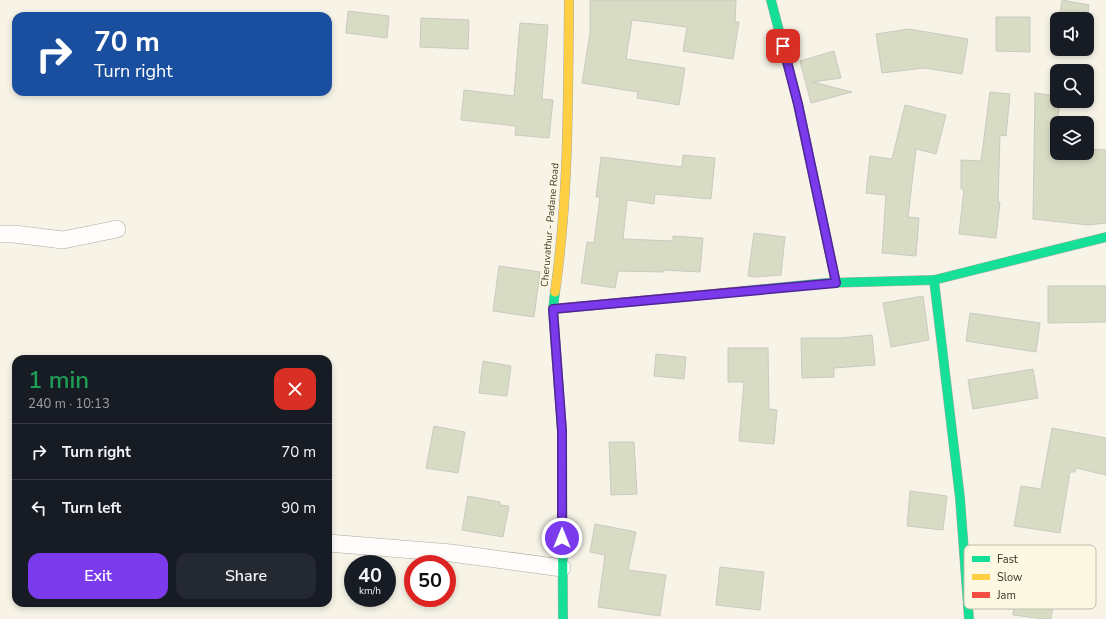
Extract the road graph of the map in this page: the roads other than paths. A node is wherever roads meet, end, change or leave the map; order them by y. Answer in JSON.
{"nodes":[{"id":1,"x":569,"y":0,"type":"edge"},
{"id":2,"x":771,"y":0,"type":"edge"},
{"id":3,"x":117,"y":229,"type":"dead end"},
{"id":4,"x":0,"y":234,"type":"edge"},
{"id":5,"x":1106,"y":237,"type":"edge"},
{"id":6,"x":934,"y":280,"type":"junction"},
{"id":7,"x":836,"y":283,"type":"junction"},
{"id":8,"x":553,"y":309,"type":"junction"},
{"id":9,"x":332,"y":542,"type":"edge"},
{"id":10,"x":964,"y":552,"type":"edge"},
{"id":11,"x":562,"y":568,"type":"junction"},
{"id":12,"x":968,"y":609,"type":"edge"},
{"id":13,"x":563,"y":619,"type":"edge"},
{"id":14,"x":969,"y":619,"type":"edge"}],
"edges":[{"from":1,"to":8,"type":"street","name":"Cheruvathur - Padane Road"},
{"from":2,"to":7,"type":"street"},
{"from":3,"to":4,"type":"street"},
{"from":5,"to":6,"type":"street"},
{"from":6,"to":7,"type":"street"},
{"from":6,"to":10,"type":"street"},
{"from":7,"to":8,"type":"street"},
{"from":8,"to":11,"type":"street","name":"Cheruvathur - Padane Road"},
{"from":9,"to":11,"type":"street"},
{"from":11,"to":13,"type":"street","name":"Cheruvathur - Padane Road"},
{"from":12,"to":14,"type":"street"}]}
